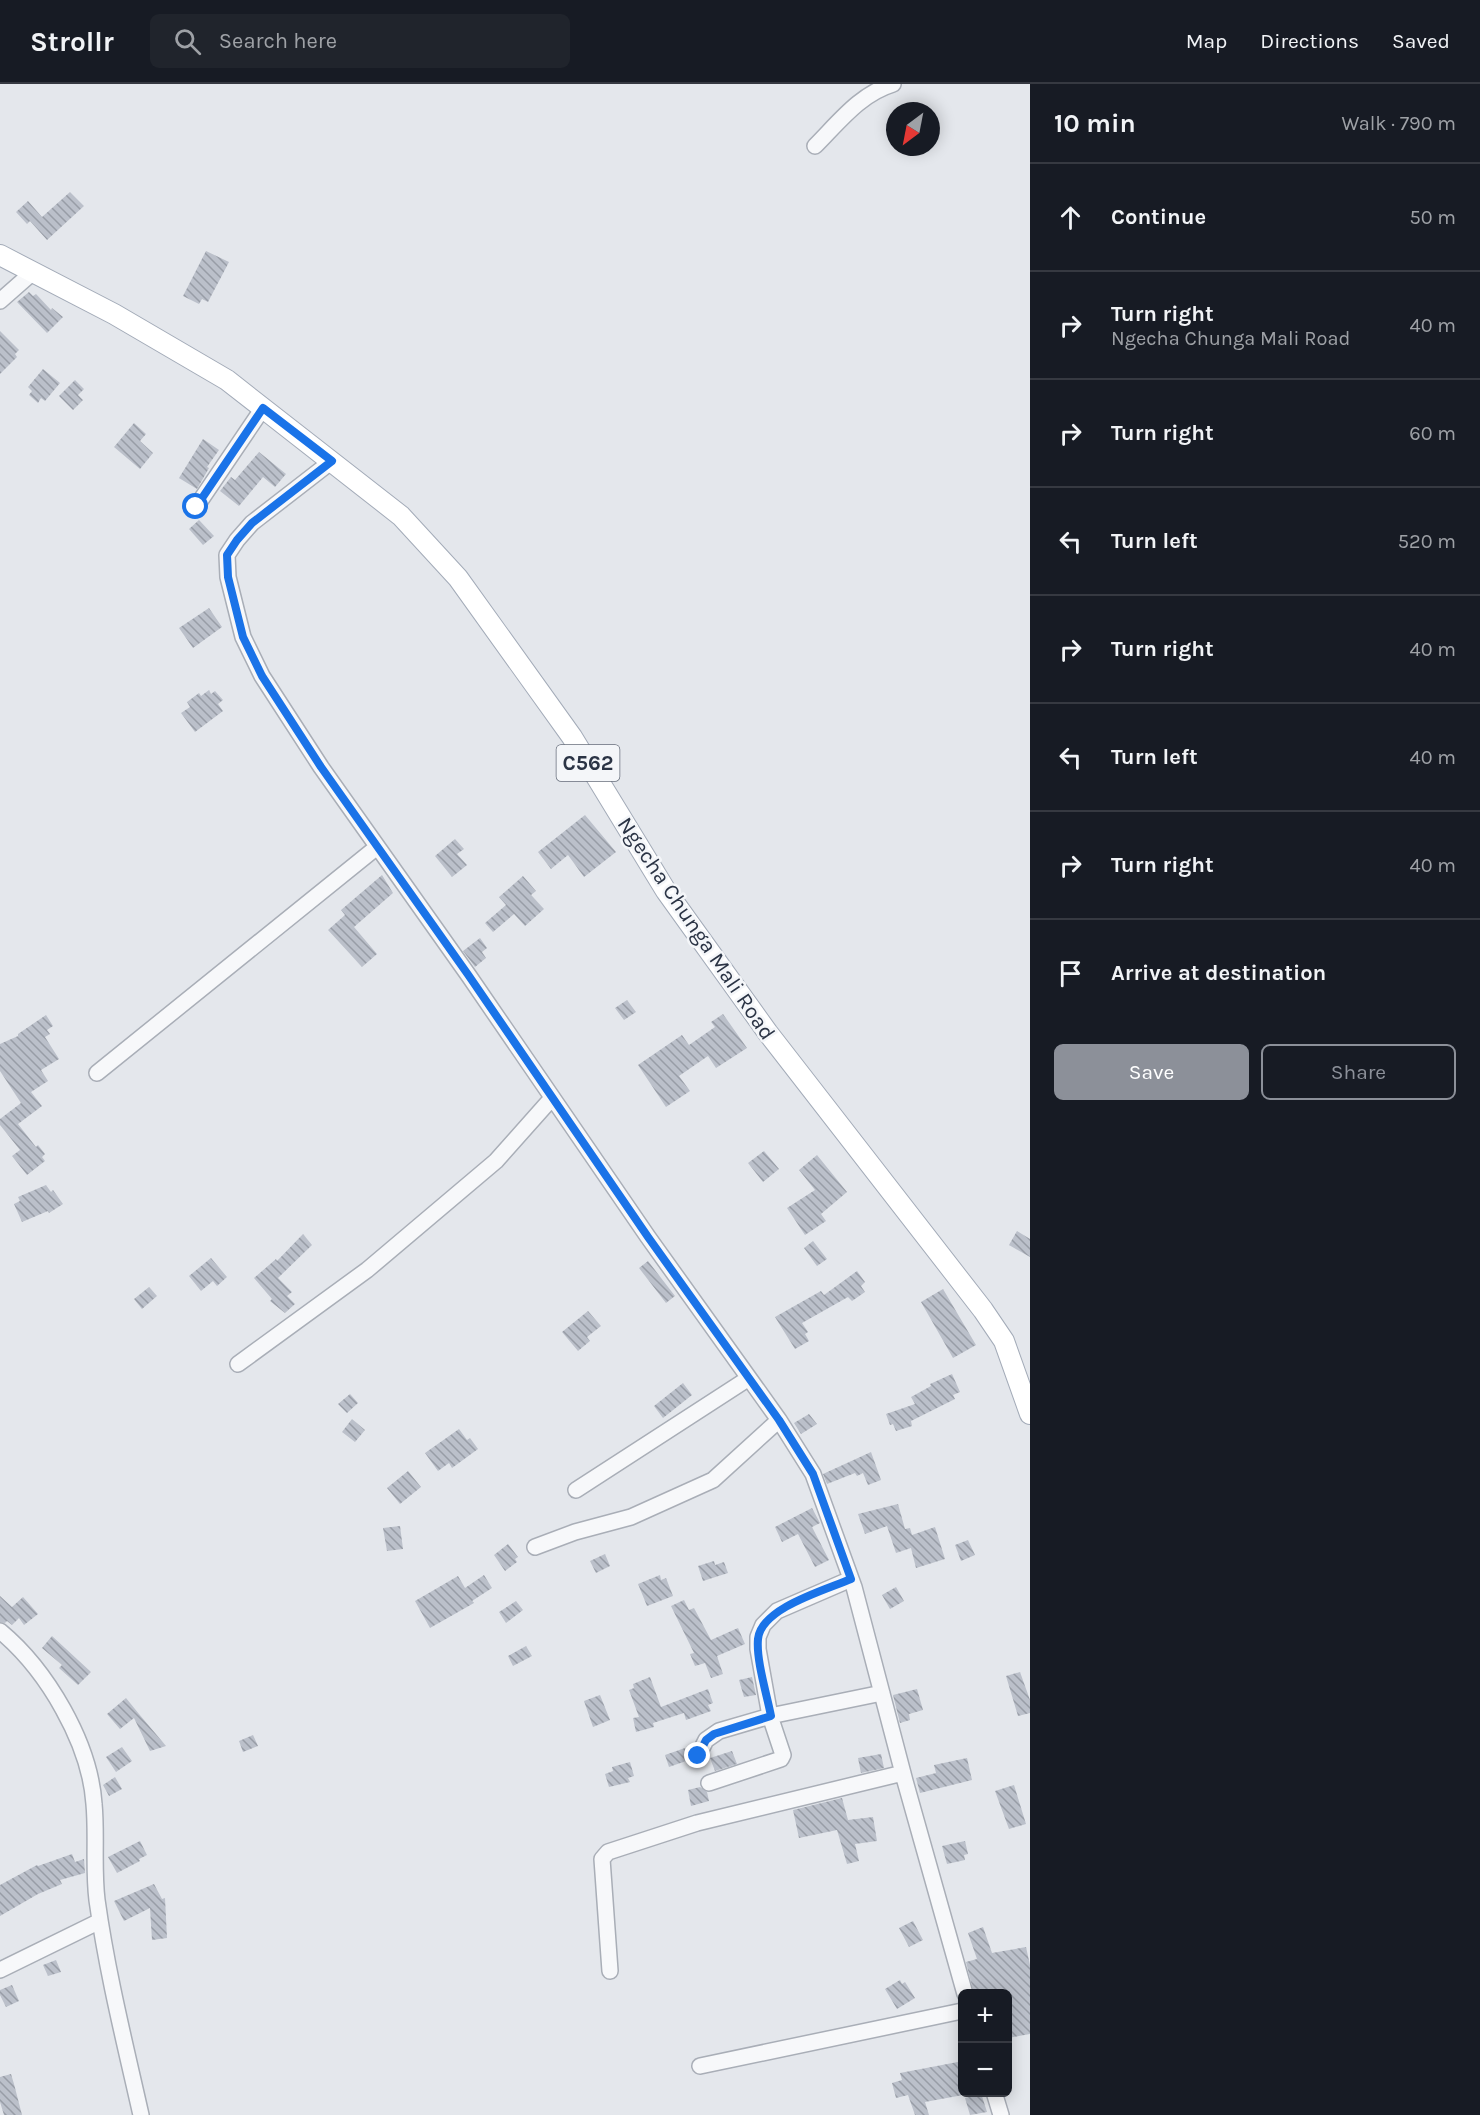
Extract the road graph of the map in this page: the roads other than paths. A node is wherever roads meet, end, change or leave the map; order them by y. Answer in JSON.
{"nodes":[{"id":1,"x":893,"y":84,"type":"edge"},
{"id":2,"x":815,"y":146,"type":"dead end"},
{"id":3,"x":0,"y":255,"type":"edge"},
{"id":4,"x":33,"y":272,"type":"junction"},
{"id":5,"x":0,"y":301,"type":"edge"},
{"id":6,"x":263,"y":408,"type":"junction"},
{"id":7,"x":332,"y":461,"type":"junction"},
{"id":8,"x":196,"y":507,"type":"dead end"},
{"id":9,"x":377,"y":847,"type":"junction"},
{"id":10,"x":97,"y":1073,"type":"dead end"},
{"id":11,"x":552,"y":1098,"type":"junction"},
{"id":12,"x":238,"y":1364,"type":"dead end"},
{"id":13,"x":749,"y":1378,"type":"junction"},
{"id":14,"x":1030,"y":1414,"type":"edge"},
{"id":15,"x":779,"y":1420,"type":"junction"},
{"id":16,"x":576,"y":1490,"type":"dead end"},
{"id":17,"x":535,"y":1547,"type":"dead end"},
{"id":18,"x":851,"y":1579,"type":"junction"},
{"id":19,"x":0,"y":1631,"type":"edge"},
{"id":20,"x":882,"y":1693,"type":"junction"},
{"id":21,"x":771,"y":1716,"type":"junction"},
{"id":22,"x":698,"y":1756,"type":"dead end"},
{"id":23,"x":903,"y":1773,"type":"junction"},
{"id":24,"x":709,"y":1783,"type":"dead end"},
{"id":25,"x":100,"y":1921,"type":"junction"},
{"id":26,"x":0,"y":1970,"type":"edge"},
{"id":27,"x":610,"y":1971,"type":"dead end"},
{"id":28,"x":964,"y":1989,"type":"edge"},
{"id":29,"x":958,"y":2012,"type":"edge"},
{"id":30,"x":700,"y":2066,"type":"dead end"},
{"id":31,"x":996,"y":2097,"type":"edge"},
{"id":32,"x":141,"y":2115,"type":"edge"},
{"id":33,"x":1001,"y":2115,"type":"edge"}],
"edges":[{"from":1,"to":2,"type":"street"},
{"from":3,"to":4,"type":"main road","name":"Ngecha Chunga Mali Road","number":"C562"},
{"from":4,"to":5,"type":"street"},
{"from":4,"to":6,"type":"main road","name":"Ngecha Chunga Mali Road","number":"C562"},
{"from":6,"to":7,"type":"main road","name":"Ngecha Chunga Mali Road","number":"C562"},
{"from":6,"to":8,"type":"street"},
{"from":7,"to":9,"type":"street"},
{"from":7,"to":14,"type":"main road","name":"Ngecha Chunga Mali Road","number":"C562"},
{"from":9,"to":10,"type":"street"},
{"from":9,"to":11,"type":"street"},
{"from":11,"to":12,"type":"street"},
{"from":11,"to":13,"type":"street"},
{"from":13,"to":15,"type":"street"},
{"from":13,"to":16,"type":"street"},
{"from":15,"to":17,"type":"street"},
{"from":15,"to":18,"type":"street"},
{"from":18,"to":20,"type":"street"},
{"from":18,"to":21,"type":"street"},
{"from":19,"to":25,"type":"street"},
{"from":20,"to":21,"type":"street"},
{"from":20,"to":23,"type":"street"},
{"from":21,"to":22,"type":"street"},
{"from":21,"to":24,"type":"street"},
{"from":23,"to":27,"type":"street"},
{"from":23,"to":28,"type":"street"},
{"from":25,"to":26,"type":"street"},
{"from":25,"to":32,"type":"street"},
{"from":29,"to":30,"type":"street"},
{"from":31,"to":33,"type":"street"}]}
